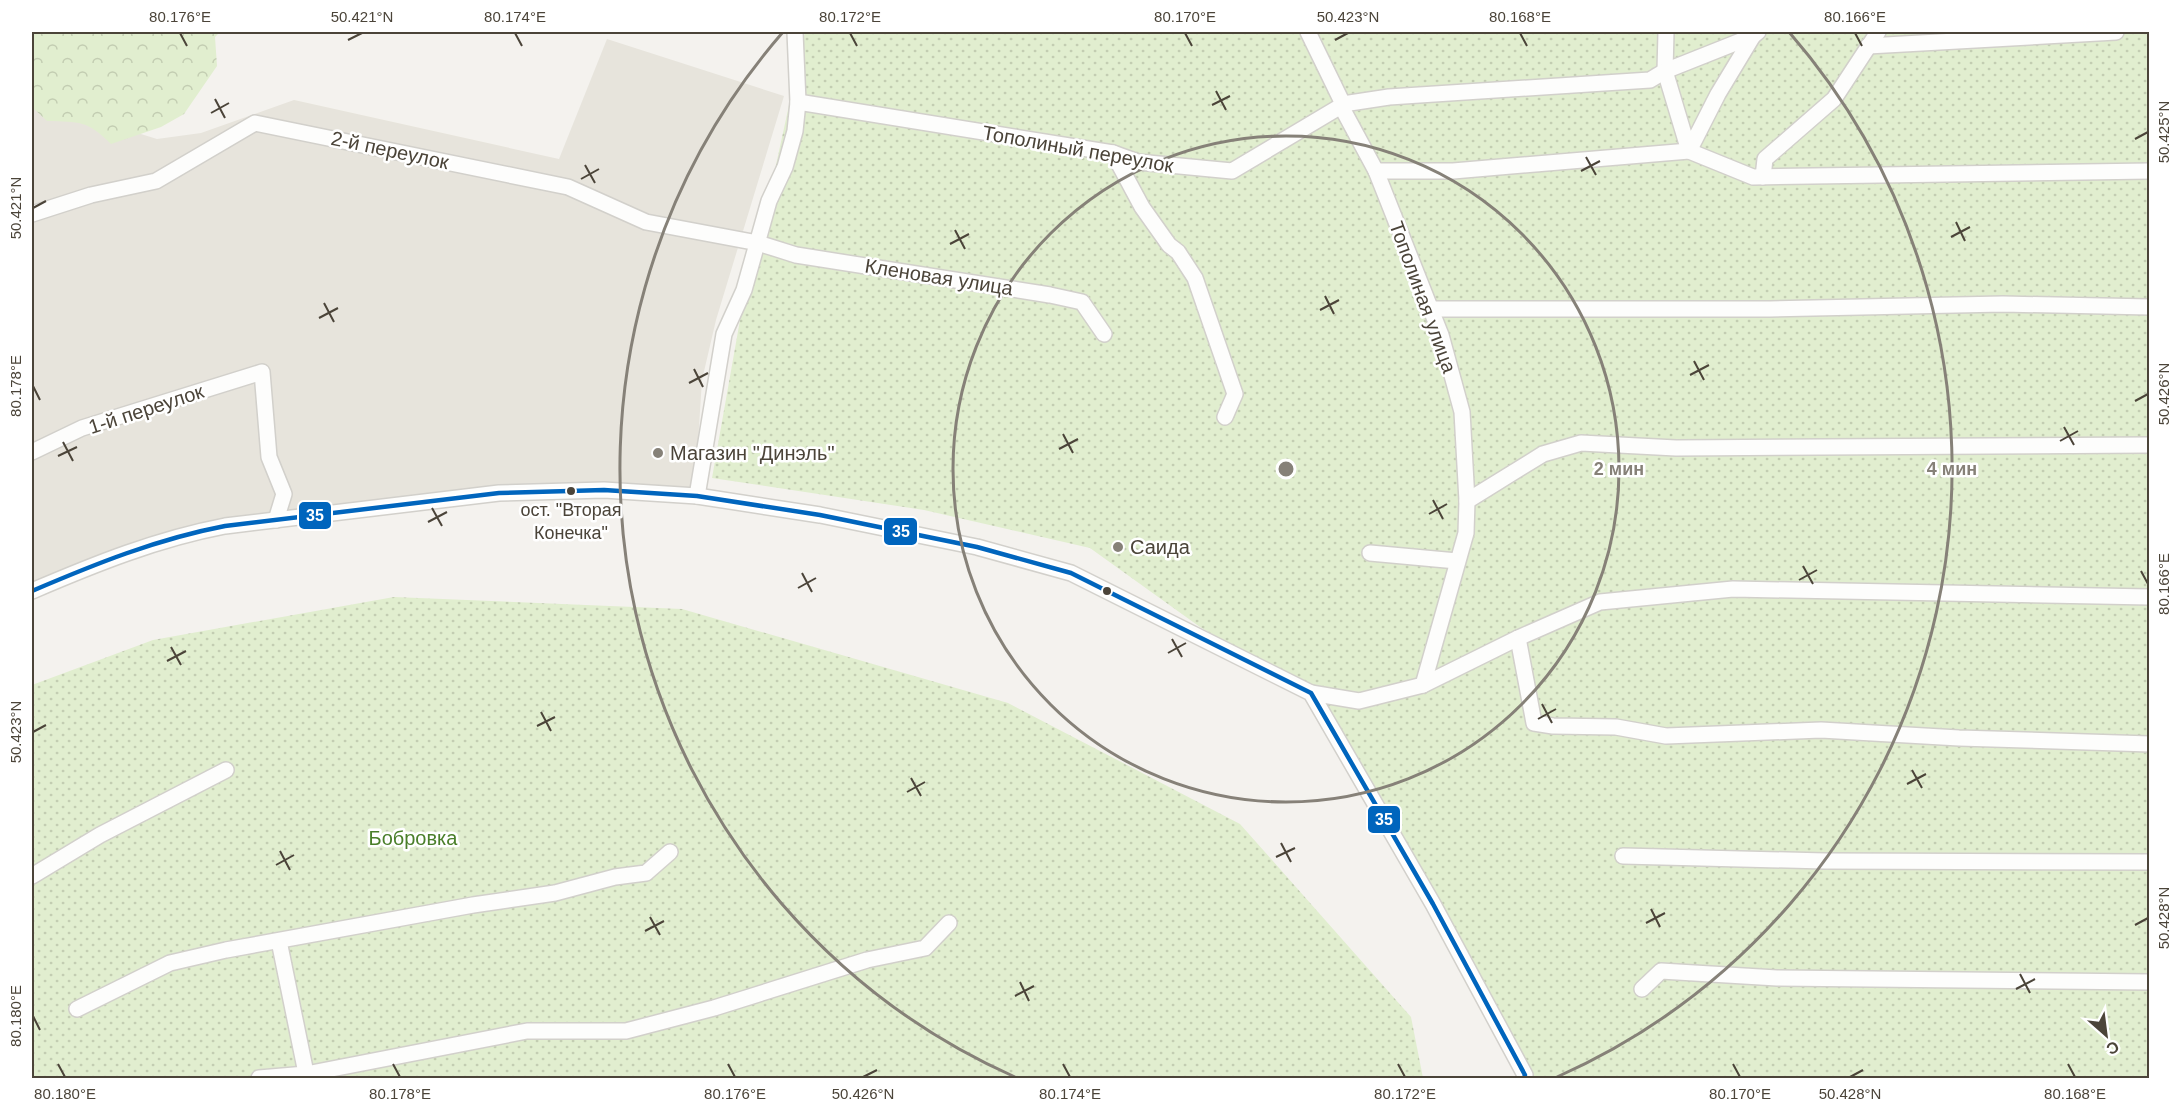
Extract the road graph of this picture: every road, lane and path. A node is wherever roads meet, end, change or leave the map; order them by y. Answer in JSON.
{"nodes":[{"id":1,"x":795,"y":32,"type":"edge"},
{"id":2,"x":1308,"y":32,"type":"edge"},
{"id":3,"x":1666,"y":32,"type":"edge"},
{"id":4,"x":1878,"y":32,"type":"edge"},
{"id":5,"x":2116,"y":32,"type":"edge"},
{"id":6,"x":1755,"y":34,"type":"edge"},
{"id":7,"x":1868,"y":46,"type":"junction"},
{"id":8,"x":1665,"y":71,"type":"junction"},
{"id":9,"x":798,"y":102,"type":"junction"},
{"id":10,"x":1342,"y":105,"type":"junction"},
{"id":11,"x":1689,"y":151,"type":"junction"},
{"id":12,"x":1113,"y":153,"type":"junction"},
{"id":13,"x":1376,"y":171,"type":"junction"},
{"id":14,"x":2150,"y":171,"type":"edge"},
{"id":15,"x":1763,"y":177,"type":"junction"},
{"id":16,"x":32,"y":214,"type":"edge"},
{"id":17,"x":758,"y":243,"type":"junction"},
{"id":18,"x":2150,"y":307,"type":"edge"},
{"id":19,"x":1430,"y":309,"type":"junction"},
{"id":20,"x":1104,"y":334,"type":"dead end"},
{"id":21,"x":1225,"y":417,"type":"dead end"},
{"id":22,"x":2150,"y":445,"type":"edge"},
{"id":23,"x":32,"y":452,"type":"edge"},
{"id":24,"x":697,"y":496,"type":"junction"},
{"id":25,"x":1467,"y":501,"type":"junction"},
{"id":26,"x":276,"y":520,"type":"junction"},
{"id":27,"x":1370,"y":553,"type":"dead end"},
{"id":28,"x":1457,"y":561,"type":"junction"},
{"id":29,"x":32,"y":591,"type":"edge"},
{"id":30,"x":2150,"y":597,"type":"edge"},
{"id":31,"x":1518,"y":638,"type":"junction"},
{"id":32,"x":1423,"y":685,"type":"junction"},
{"id":33,"x":1311,"y":693,"type":"junction"},
{"id":34,"x":2150,"y":744,"type":"edge"},
{"id":35,"x":226,"y":770,"type":"dead end"},
{"id":36,"x":670,"y":852,"type":"dead end"},
{"id":37,"x":1623,"y":856,"type":"dead end"},
{"id":38,"x":2150,"y":862,"type":"edge"},
{"id":39,"x":32,"y":876,"type":"edge"},
{"id":40,"x":950,"y":923,"type":"dead end"},
{"id":41,"x":279,"y":941,"type":"junction"},
{"id":42,"x":2150,"y":982,"type":"edge"},
{"id":43,"x":1642,"y":988,"type":"dead end"},
{"id":44,"x":76,"y":1009,"type":"dead end"},
{"id":45,"x":307,"y":1076,"type":"edge"},
{"id":46,"x":1524,"y":1077,"type":"edge"},
{"id":47,"x":259,"y":1078,"type":"edge"}],
"edges":[{"from":1,"to":9,"type":"street"},
{"from":2,"to":10,"type":"street","name":"Тополиная улица"},
{"from":3,"to":8,"type":"street"},
{"from":4,"to":7,"type":"street"},
{"from":5,"to":7,"type":"street"},
{"from":6,"to":8,"type":"street"},
{"from":6,"to":11,"type":"street"},
{"from":7,"to":15,"type":"street"},
{"from":8,"to":10,"type":"street"},
{"from":8,"to":11,"type":"street"},
{"from":9,"to":12,"type":"street","name":"Тополиный переулок"},
{"from":9,"to":17,"type":"street"},
{"from":10,"to":12,"type":"street","name":"Тополиный переулок"},
{"from":10,"to":13,"type":"street","name":"Тополиная улица"},
{"from":11,"to":13,"type":"street"},
{"from":11,"to":15,"type":"street"},
{"from":12,"to":21,"type":"street"},
{"from":13,"to":19,"type":"street","name":"Тополиная улица"},
{"from":14,"to":15,"type":"street"},
{"from":16,"to":17,"type":"street","name":"2-й переулок"},
{"from":17,"to":20,"type":"street","name":"Кленовая улица"},
{"from":17,"to":24,"type":"street"},
{"from":18,"to":19,"type":"street"},
{"from":19,"to":25,"type":"street","name":"Тополиная улица"},
{"from":22,"to":25,"type":"street"},
{"from":23,"to":26,"type":"street","name":"1-й переулок"},
{"from":24,"to":26,"type":"street"},
{"from":24,"to":33,"type":"street"},
{"from":25,"to":28,"type":"street","name":"Тополиная улица"},
{"from":26,"to":29,"type":"street"},
{"from":27,"to":28,"type":"street"},
{"from":28,"to":32,"type":"street","name":"Тополиная улица"},
{"from":30,"to":31,"type":"street"},
{"from":31,"to":32,"type":"street"},
{"from":31,"to":34,"type":"street"},
{"from":32,"to":33,"type":"street"},
{"from":33,"to":46,"type":"street"},
{"from":35,"to":39,"type":"street"},
{"from":36,"to":41,"type":"street"},
{"from":37,"to":38,"type":"street"},
{"from":40,"to":45,"type":"street"},
{"from":41,"to":44,"type":"street"},
{"from":41,"to":45,"type":"street"},
{"from":42,"to":43,"type":"street"},
{"from":45,"to":47,"type":"street"}]}
